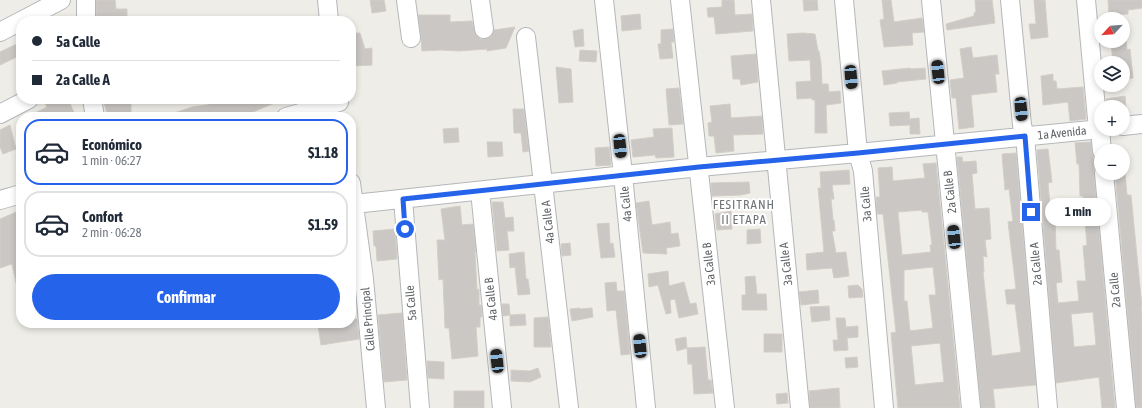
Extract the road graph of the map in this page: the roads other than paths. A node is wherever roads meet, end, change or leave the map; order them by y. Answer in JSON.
{"nodes":[{"id":1,"x":61,"y":0,"type":"edge"},
{"id":2,"x":85,"y":0,"type":"edge"},
{"id":3,"x":327,"y":0,"type":"edge"},
{"id":4,"x":406,"y":0,"type":"edge"},
{"id":5,"x":480,"y":0,"type":"edge"},
{"id":6,"x":604,"y":0,"type":"edge"},
{"id":7,"x":680,"y":0,"type":"edge"},
{"id":8,"x":761,"y":0,"type":"edge"},
{"id":9,"x":844,"y":0,"type":"edge"},
{"id":10,"x":931,"y":0,"type":"edge"},
{"id":11,"x":1010,"y":0,"type":"edge"},
{"id":12,"x":1086,"y":0,"type":"edge"},
{"id":13,"x":31,"y":16,"type":"edge"},
{"id":14,"x":86,"y":16,"type":"edge"},
{"id":15,"x":329,"y":16,"type":"edge"},
{"id":16,"x":16,"y":24,"type":"edge"},
{"id":17,"x":484,"y":28,"type":"dead end"},
{"id":18,"x":0,"y":32,"type":"edge"},
{"id":19,"x":526,"y":37,"type":"dead end"},
{"id":20,"x":411,"y":38,"type":"dead end"},
{"id":21,"x":1095,"y":100,"type":"edge"},
{"id":22,"x":16,"y":104,"type":"edge"},
{"id":23,"x":339,"y":106,"type":"edge"},
{"id":24,"x":2,"y":109,"type":"edge"},
{"id":25,"x":310,"y":112,"type":"edge"},
{"id":26,"x":1142,"y":124,"type":"edge"},
{"id":27,"x":1130,"y":125,"type":"edge"},
{"id":28,"x":1094,"y":130,"type":"edge"},
{"id":29,"x":1025,"y":136,"type":"junction"},
{"id":30,"x":945,"y":144,"type":"junction"},
{"id":31,"x":858,"y":153,"type":"junction"},
{"id":32,"x":776,"y":160,"type":"junction"},
{"id":33,"x":699,"y":167,"type":"junction"},
{"id":34,"x":623,"y":175,"type":"junction"},
{"id":35,"x":1105,"y":180,"type":"edge"},
{"id":36,"x":544,"y":184,"type":"junction"},
{"id":37,"x":480,"y":190,"type":"junction"},
{"id":38,"x":16,"y":195,"type":"edge"},
{"id":39,"x":403,"y":199,"type":"junction"},
{"id":40,"x":0,"y":200,"type":"edge"},
{"id":41,"x":356,"y":204,"type":"edge"},
{"id":42,"x":356,"y":219,"type":"edge"},
{"id":43,"x":376,"y":408,"type":"edge"},
{"id":44,"x":420,"y":408,"type":"edge"},
{"id":45,"x":502,"y":408,"type":"edge"},
{"id":46,"x":569,"y":408,"type":"edge"},
{"id":47,"x":646,"y":408,"type":"edge"},
{"id":48,"x":725,"y":408,"type":"edge"},
{"id":49,"x":800,"y":408,"type":"edge"},
{"id":50,"x":884,"y":408,"type":"edge"},
{"id":51,"x":971,"y":408,"type":"edge"},
{"id":52,"x":1048,"y":408,"type":"edge"},
{"id":53,"x":1126,"y":408,"type":"edge"}],
"edges":[{"from":1,"to":13,"type":"street"},
{"from":2,"to":14,"type":"street"},
{"from":3,"to":15,"type":"street"},
{"from":4,"to":20,"type":"street"},
{"from":5,"to":17,"type":"street"},
{"from":6,"to":34,"type":"street","name":"4a Calle"},
{"from":7,"to":33,"type":"street","name":"3a Calle B"},
{"from":8,"to":32,"type":"street","name":"3a Calle A"},
{"from":9,"to":31,"type":"street","name":"3a Calle"},
{"from":10,"to":30,"type":"street","name":"2a Calle B"},
{"from":11,"to":29,"type":"street","name":"2a Calle A"},
{"from":12,"to":21,"type":"street"},
{"from":16,"to":18,"type":"street"},
{"from":19,"to":36,"type":"street","name":"4a Calle A"},
{"from":22,"to":24,"type":"street"},
{"from":23,"to":25,"type":"street"},
{"from":26,"to":27,"type":"street"},
{"from":28,"to":29,"type":"street","name":"1a Avenida"},
{"from":29,"to":30,"type":"street","name":"1a Avenida"},
{"from":29,"to":52,"type":"street","name":"2a Calle A"},
{"from":30,"to":31,"type":"street","name":"1a Avenida"},
{"from":30,"to":51,"type":"street","name":"2a Calle B"},
{"from":31,"to":32,"type":"street","name":"1a Avenida"},
{"from":31,"to":50,"type":"street","name":"3a Calle"},
{"from":32,"to":33,"type":"street","name":"1a Avenida"},
{"from":32,"to":49,"type":"street","name":"3a Calle A"},
{"from":33,"to":34,"type":"street","name":"1a Avenida"},
{"from":33,"to":48,"type":"street","name":"3a Calle B"},
{"from":34,"to":36,"type":"street","name":"1a Avenida"},
{"from":34,"to":47,"type":"street","name":"4a Calle"},
{"from":35,"to":53,"type":"street","name":"2a Calle"},
{"from":36,"to":37,"type":"street","name":"1a Avenida"},
{"from":36,"to":46,"type":"street","name":"4a Calle A"},
{"from":37,"to":39,"type":"street","name":"1a Avenida"},
{"from":37,"to":45,"type":"street","name":"4a Calle B"},
{"from":38,"to":40,"type":"street"},
{"from":39,"to":41,"type":"street","name":"1a Avenida"},
{"from":39,"to":44,"type":"street","name":"5a Calle"},
{"from":42,"to":43,"type":"street","name":"Calle Principal"}]}
